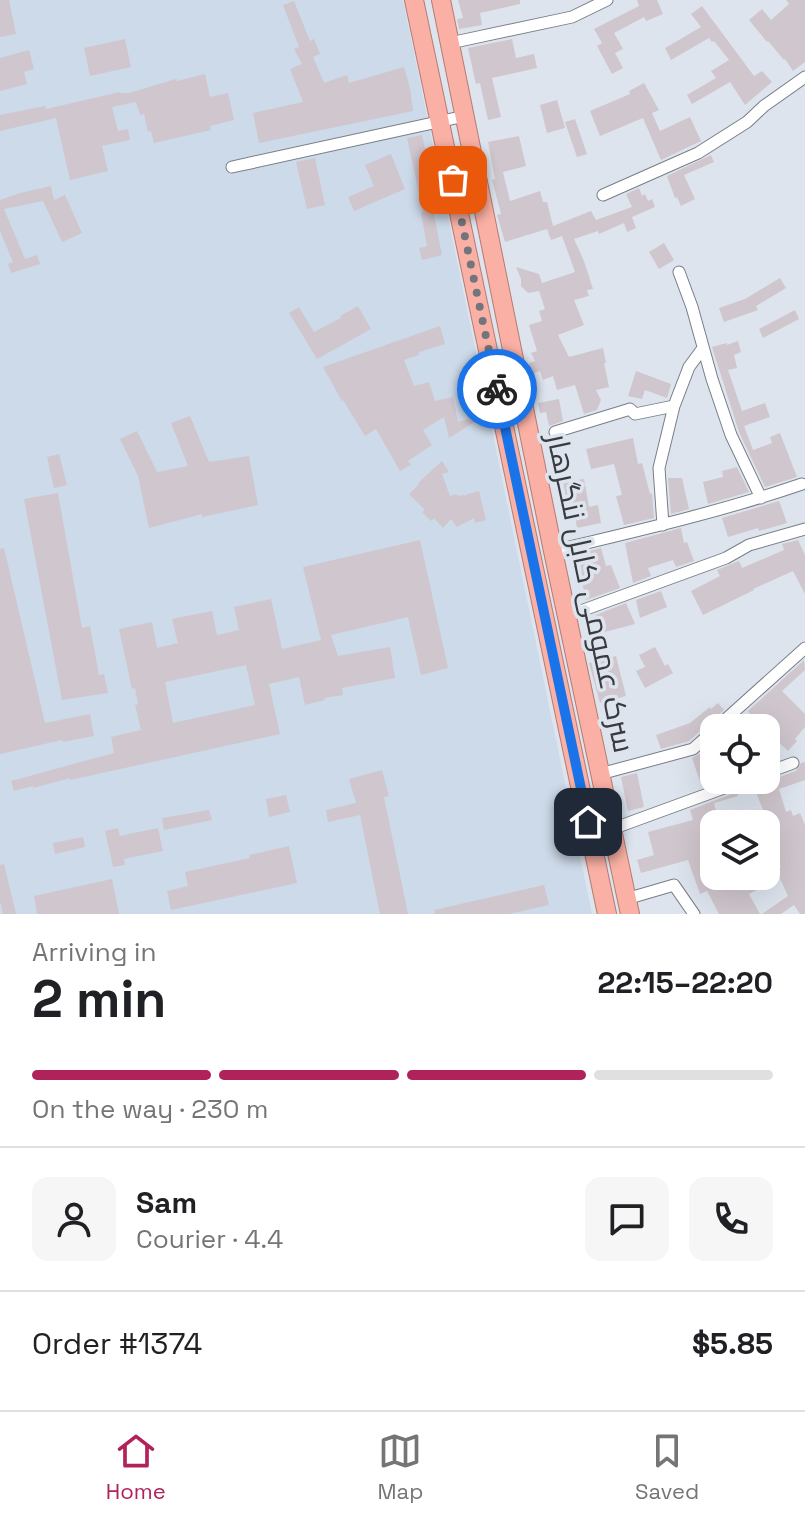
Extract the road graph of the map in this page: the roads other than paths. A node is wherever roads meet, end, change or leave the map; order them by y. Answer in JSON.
{"nodes":[{"id":1,"x":414,"y":0,"type":"edge"},
{"id":2,"x":441,"y":0,"type":"edge"},
{"id":3,"x":607,"y":0,"type":"edge"},
{"id":4,"x":450,"y":43,"type":"junction"},
{"id":5,"x":805,"y":77,"type":"edge"},
{"id":6,"x":465,"y":116,"type":"junction"},
{"id":7,"x":441,"y":121,"type":"junction"},
{"id":8,"x":232,"y":167,"type":"dead end"},
{"id":9,"x":603,"y":195,"type":"dead end"},
{"id":10,"x":679,"y":272,"type":"dead end"},
{"id":11,"x":703,"y":348,"type":"junction"},
{"id":12,"x":674,"y":406,"type":"junction"},
{"id":13,"x":555,"y":432,"type":"dead end"},
{"id":14,"x":802,"y":484,"type":"dead end"},
{"id":15,"x":761,"y":498,"type":"junction"},
{"id":16,"x":663,"y":525,"type":"junction"},
{"id":17,"x":805,"y":529,"type":"edge"},
{"id":18,"x":553,"y":551,"type":"junction"},
{"id":19,"x":567,"y":616,"type":"junction"},
{"id":20,"x":805,"y":648,"type":"edge"},
{"id":21,"x":732,"y":714,"type":"edge"},
{"id":22,"x":700,"y":743,"type":"edge"},
{"id":23,"x":793,"y":763,"type":"dead end"},
{"id":24,"x":780,"y":768,"type":"edge"},
{"id":25,"x":600,"y":774,"type":"junction"},
{"id":26,"x":708,"y":794,"type":"edge"},
{"id":27,"x":612,"y":829,"type":"junction"},
{"id":28,"x":628,"y":906,"type":"edge"},
{"id":29,"x":607,"y":914,"type":"edge"},
{"id":30,"x":694,"y":914,"type":"edge"}],
"edges":[{"from":1,"to":7,"type":"highway","name":"سرک عمومی کابل ننگرهار"},
{"from":2,"to":4,"type":"highway","name":"سرک عمومی کابل ننگرهار"},
{"from":3,"to":4,"type":"street"},
{"from":4,"to":6,"type":"highway","name":"سرک عمومی کابل ننگرهار"},
{"from":5,"to":9,"type":"street"},
{"from":6,"to":7,"type":"street"},
{"from":6,"to":18,"type":"highway","name":"سرک عمومی کابل ننگرهار"},
{"from":7,"to":8,"type":"street"},
{"from":7,"to":29,"type":"highway","name":"سرک عمومی کابل ننگرهار"},
{"from":10,"to":11,"type":"street"},
{"from":11,"to":12,"type":"street"},
{"from":11,"to":15,"type":"street"},
{"from":12,"to":13,"type":"street"},
{"from":12,"to":16,"type":"street"},
{"from":14,"to":15,"type":"street"},
{"from":15,"to":16,"type":"street"},
{"from":16,"to":18,"type":"street"},
{"from":17,"to":19,"type":"street"},
{"from":18,"to":19,"type":"highway","name":"سرک عمومی کابل ننگرهار"},
{"from":19,"to":25,"type":"highway","name":"سرک عمومی کابل ننگرهار"},
{"from":20,"to":21,"type":"street"},
{"from":22,"to":25,"type":"street"},
{"from":23,"to":24,"type":"street"},
{"from":25,"to":27,"type":"highway","name":"سرک عمومی کابل ننگرهار"},
{"from":26,"to":27,"type":"street"},
{"from":27,"to":28,"type":"highway","name":"سرک عمومی کابل ننگرهار"},
{"from":28,"to":30,"type":"street"}]}
